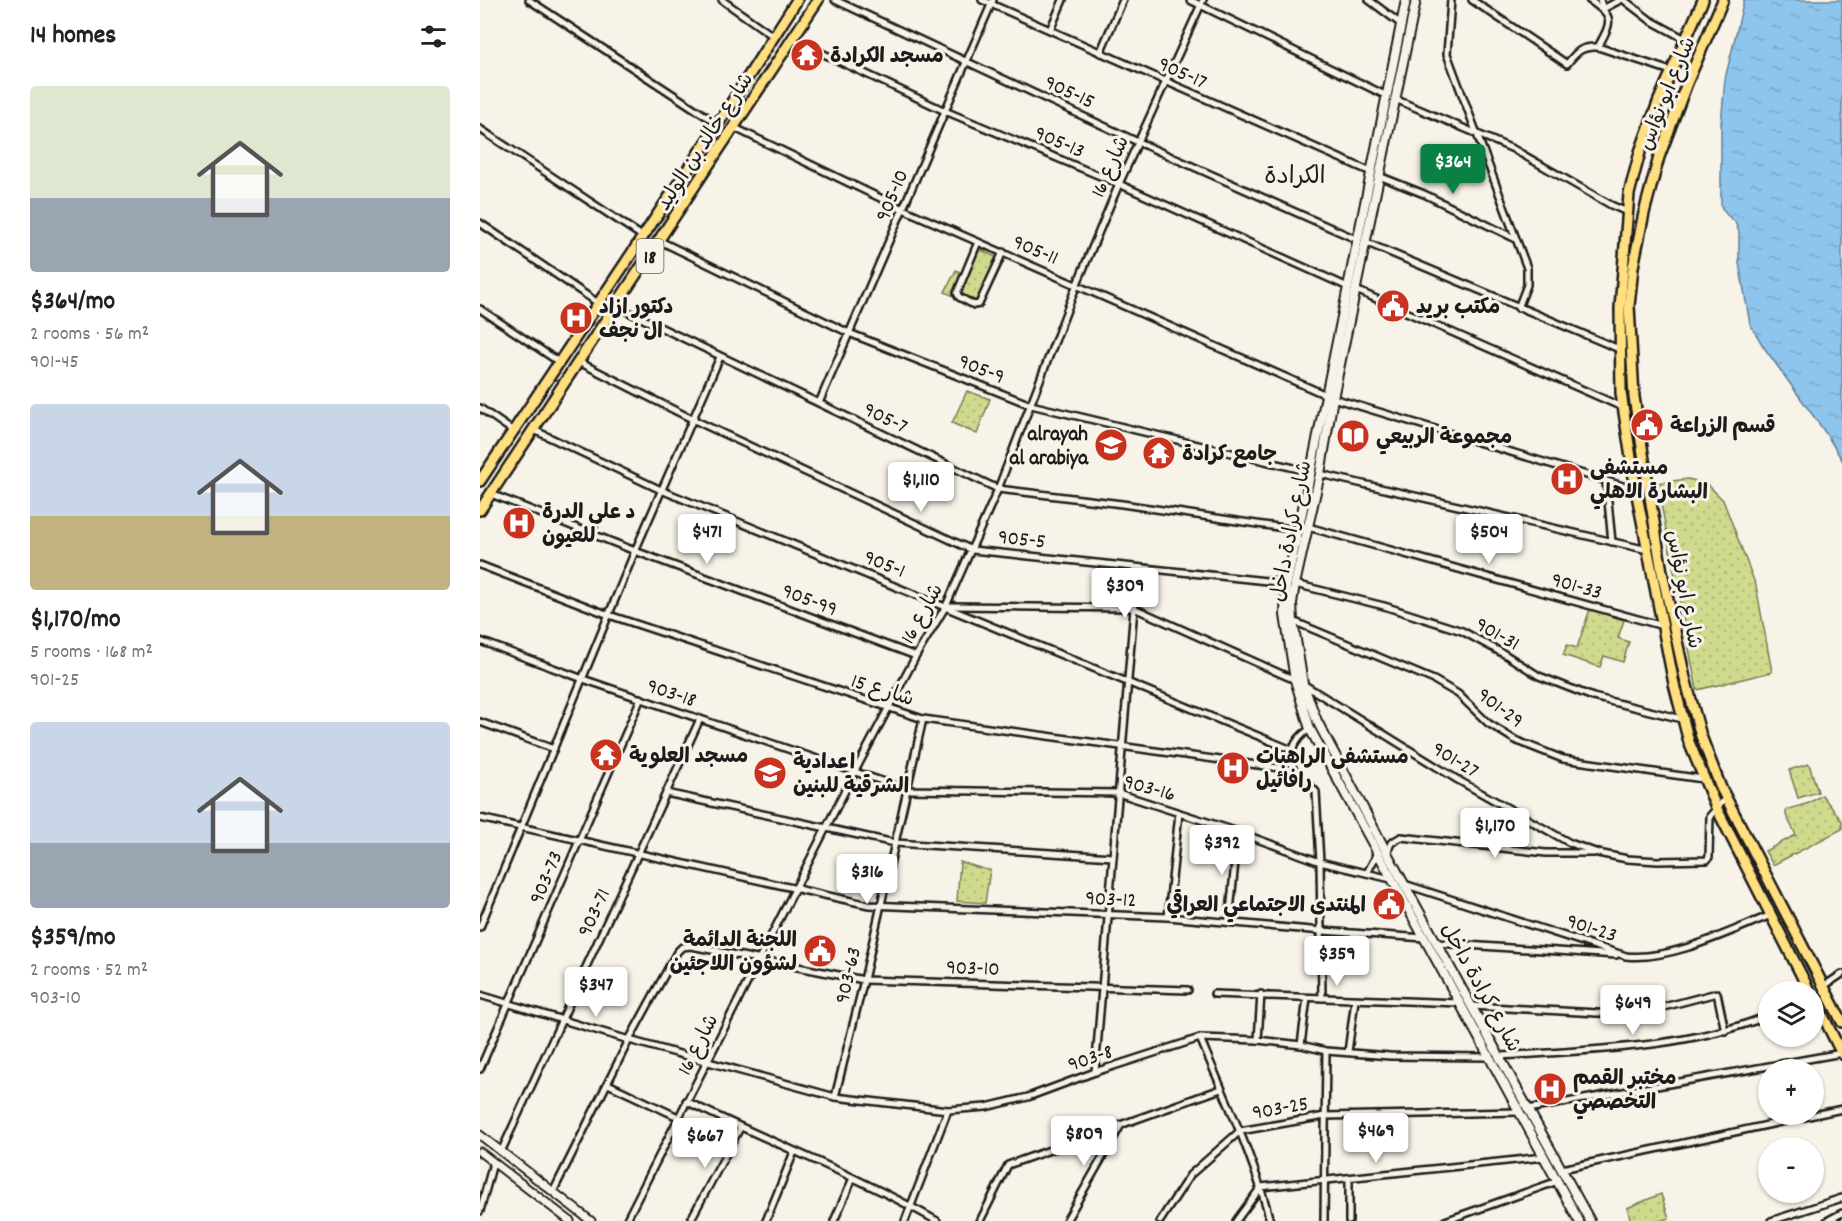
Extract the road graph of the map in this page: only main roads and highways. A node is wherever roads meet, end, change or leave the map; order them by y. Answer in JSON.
{"nodes":[{"id":1,"x":797,"y":0,"type":"edge"},
{"id":2,"x":818,"y":0,"type":"edge"},
{"id":3,"x":1406,"y":0,"type":"edge"},
{"id":4,"x":1416,"y":0,"type":"edge"},
{"id":5,"x":1703,"y":0,"type":"edge"},
{"id":6,"x":1723,"y":0,"type":"edge"},
{"id":7,"x":1391,"y":97,"type":"junction"},
{"id":8,"x":1620,"y":330,"type":"junction"},
{"id":9,"x":1630,"y":330,"type":"junction"},
{"id":10,"x":1315,"y":473,"type":"junction"},
{"id":11,"x":480,"y":481,"type":"edge"},
{"id":12,"x":480,"y":510,"type":"edge"},
{"id":13,"x":1291,"y":584,"type":"junction"},
{"id":14,"x":1804,"y":981,"type":"edge"},
{"id":15,"x":1824,"y":1018,"type":"edge"},
{"id":16,"x":1842,"y":1022,"type":"edge"},
{"id":17,"x":1842,"y":1054,"type":"edge"},
{"id":18,"x":1579,"y":1221,"type":"edge"},
{"id":19,"x":1590,"y":1221,"type":"edge"}],
"edges":[{"from":1,"to":11,"type":"main road","name":"شارع خالد بن الوليد","number":"18"},
{"from":2,"to":12,"type":"main road","name":"شارع خالد بن الوليد","number":"18"},
{"from":3,"to":7,"type":"main road","name":"شارع كرادة داخل"},
{"from":4,"to":7,"type":"main road","name":"شارع كرادة داخل"},
{"from":5,"to":8,"type":"main road","name":"شارع ابو نؤاس"},
{"from":6,"to":9,"type":"main road","name":"شارع ابو نؤاس"},
{"from":7,"to":10,"type":"main road","name":"شارع كرادة داخل"},
{"from":8,"to":9,"type":"main road"},
{"from":8,"to":14,"type":"main road","name":"شارع ابو نؤاس"},
{"from":9,"to":16,"type":"main road","name":"شارع ابو نؤاس"},
{"from":10,"to":13,"type":"main road","name":"شارع كرادة داخل"},
{"from":10,"to":13,"type":"main road","name":"شارع كرادة داخل"},
{"from":13,"to":18,"type":"main road","name":"شارع كرادة داخل"},
{"from":13,"to":19,"type":"main road","name":"شارع كرادة داخل"},
{"from":15,"to":17,"type":"main road"}]}
